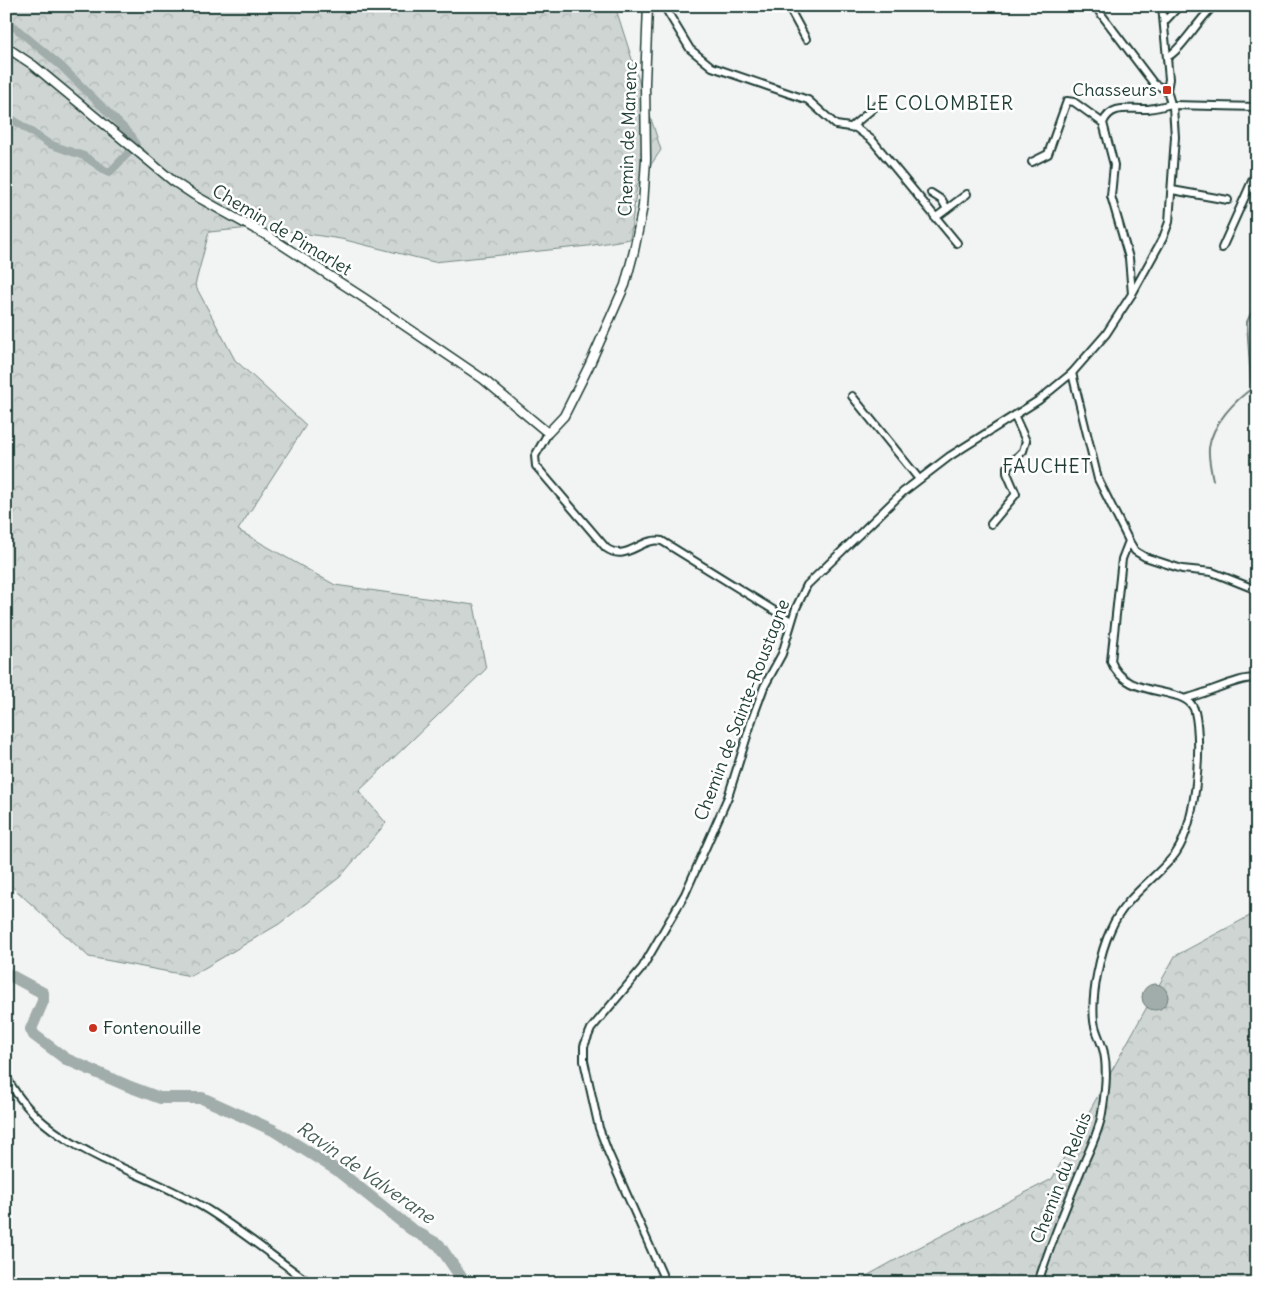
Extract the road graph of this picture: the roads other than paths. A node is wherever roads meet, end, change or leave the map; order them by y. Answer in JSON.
{"nodes":[{"id":1,"x":648,"y":6,"type":"edge"},
{"id":2,"x":664,"y":6,"type":"edge"},
{"id":3,"x":788,"y":6,"type":"edge"},
{"id":4,"x":1095,"y":6,"type":"edge"},
{"id":5,"x":1162,"y":6,"type":"edge"},
{"id":6,"x":1179,"y":6,"type":"edge"},
{"id":7,"x":1214,"y":6,"type":"edge"},
{"id":8,"x":1172,"y":9,"type":"edge"},
{"id":9,"x":1164,"y":22,"type":"junction"},
{"id":10,"x":806,"y":39,"type":"dead end"},
{"id":11,"x":6,"y":47,"type":"edge"},
{"id":12,"x":1167,"y":56,"type":"junction"},
{"id":13,"x":1168,"y":90,"type":"junction"},
{"id":14,"x":1172,"y":105,"type":"junction"},
{"id":15,"x":876,"y":106,"type":"dead end"},
{"id":16,"x":1257,"y":107,"type":"edge"},
{"id":17,"x":1103,"y":123,"type":"junction"},
{"id":18,"x":850,"y":128,"type":"junction"},
{"id":19,"x":1032,"y":162,"type":"dead end"},
{"id":20,"x":1257,"y":170,"type":"edge"},
{"id":21,"x":1172,"y":190,"type":"junction"},
{"id":22,"x":931,"y":193,"type":"dead end"},
{"id":23,"x":967,"y":194,"type":"dead end"},
{"id":24,"x":1228,"y":200,"type":"dead end"},
{"id":25,"x":947,"y":209,"type":"junction"},
{"id":26,"x":935,"y":218,"type":"junction"},
{"id":27,"x":957,"y":243,"type":"dead end"},
{"id":28,"x":1222,"y":248,"type":"dead end"},
{"id":29,"x":1132,"y":294,"type":"junction"},
{"id":30,"x":1072,"y":373,"type":"junction"},
{"id":31,"x":852,"y":396,"type":"dead end"},
{"id":32,"x":1015,"y":417,"type":"junction"},
{"id":33,"x":548,"y":433,"type":"junction"},
{"id":34,"x":919,"y":479,"type":"junction"},
{"id":35,"x":991,"y":524,"type":"dead end"},
{"id":36,"x":1129,"y":540,"type":"junction"},
{"id":37,"x":1257,"y":590,"type":"edge"},
{"id":38,"x":791,"y":621,"type":"junction"},
{"id":39,"x":1257,"y":678,"type":"edge"},
{"id":40,"x":1187,"y":698,"type":"junction"},
{"id":41,"x":6,"y":1076,"type":"edge"},
{"id":42,"x":310,"y":1283,"type":"edge"},
{"id":43,"x":666,"y":1283,"type":"edge"},
{"id":44,"x":1038,"y":1283,"type":"edge"}],
"edges":[{"from":1,"to":33,"type":"street","name":"Chemin de Manenc"},
{"from":2,"to":18,"type":"street"},
{"from":3,"to":10,"type":"street"},
{"from":4,"to":13,"type":"street"},
{"from":5,"to":9,"type":"street","name":"Chemin de Sainte-Roustagne"},
{"from":6,"to":8,"type":"street"},
{"from":7,"to":12,"type":"street"},
{"from":8,"to":9,"type":"street"},
{"from":9,"to":12,"type":"street","name":"Chemin de Sainte-Roustagne"},
{"from":11,"to":33,"type":"street","name":"Chemin de Pimarlet"},
{"from":12,"to":13,"type":"street","name":"Chemin de Sainte-Roustagne"},
{"from":13,"to":14,"type":"street","name":"Chemin de Sainte-Roustagne"},
{"from":14,"to":16,"type":"street"},
{"from":14,"to":17,"type":"street"},
{"from":14,"to":21,"type":"street","name":"Chemin de Sainte-Roustagne"},
{"from":15,"to":18,"type":"street"},
{"from":17,"to":19,"type":"street"},
{"from":17,"to":29,"type":"street"},
{"from":18,"to":26,"type":"street"},
{"from":20,"to":28,"type":"street"},
{"from":21,"to":24,"type":"street"},
{"from":21,"to":29,"type":"street","name":"Chemin de Sainte-Roustagne"},
{"from":22,"to":25,"type":"street"},
{"from":23,"to":25,"type":"street"},
{"from":25,"to":26,"type":"street"},
{"from":26,"to":27,"type":"street"},
{"from":29,"to":30,"type":"street","name":"Chemin de Sainte-Roustagne"},
{"from":30,"to":32,"type":"street","name":"Chemin de Sainte-Roustagne"},
{"from":30,"to":36,"type":"street"},
{"from":31,"to":34,"type":"street"},
{"from":32,"to":34,"type":"street","name":"Chemin de Sainte-Roustagne"},
{"from":32,"to":35,"type":"street"},
{"from":33,"to":38,"type":"street","name":"Chemin de Manenc"},
{"from":34,"to":38,"type":"street","name":"Chemin de Sainte-Roustagne"},
{"from":36,"to":37,"type":"street"},
{"from":36,"to":40,"type":"street"},
{"from":38,"to":43,"type":"street","name":"Chemin de Sainte-Roustagne"},
{"from":39,"to":40,"type":"street"},
{"from":40,"to":44,"type":"street","name":"Chemin du Relais"},
{"from":41,"to":42,"type":"street"}]}
